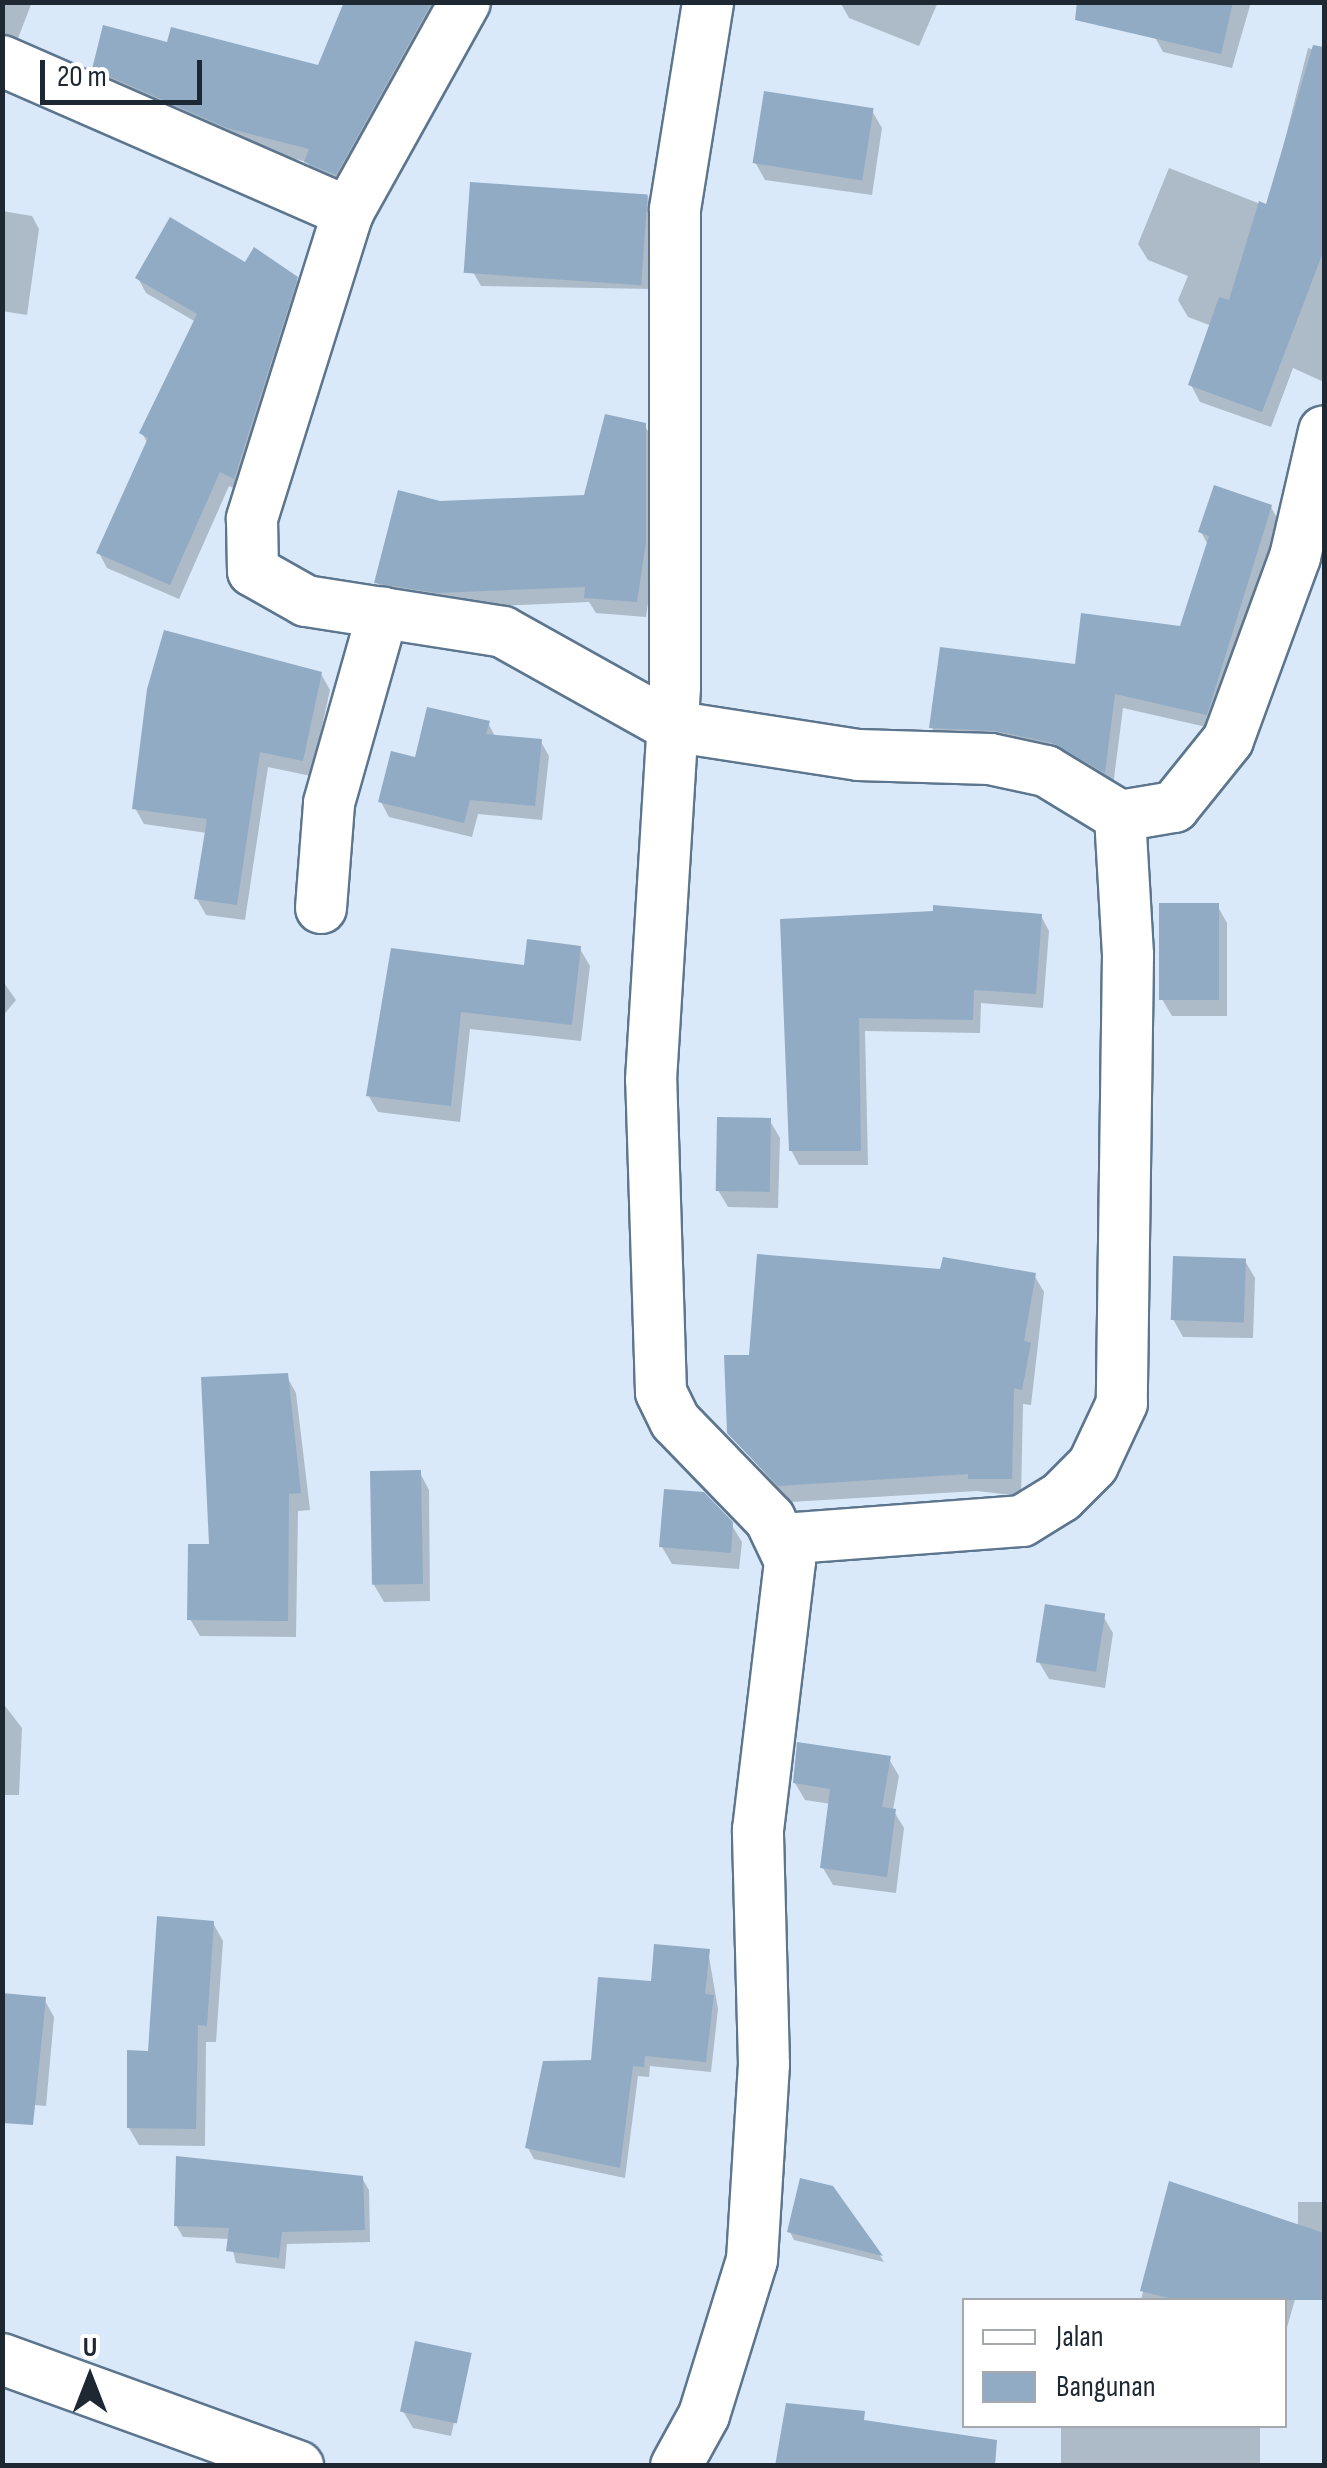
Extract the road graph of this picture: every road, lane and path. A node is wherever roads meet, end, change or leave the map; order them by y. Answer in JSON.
{"nodes":[{"id":1,"x":465,"y":2,"type":"edge"},
{"id":2,"x":708,"y":2,"type":"edge"},
{"id":3,"x":2,"y":60,"type":"edge"},
{"id":4,"x":348,"y":212,"type":"junction"},
{"id":5,"x":1324,"y":431,"type":"edge"},
{"id":6,"x":383,"y":612,"type":"junction"},
{"id":7,"x":671,"y":726,"type":"junction"},
{"id":8,"x":1120,"y":816,"type":"junction"},
{"id":9,"x":321,"y":908,"type":"dead end"},
{"id":10,"x":782,"y":1539,"type":"junction"},
{"id":11,"x":2,"y":2359,"type":"edge"},
{"id":12,"x":298,"y":2466,"type":"edge"},
{"id":13,"x":676,"y":2466,"type":"edge"}],
"edges":[{"from":1,"to":4,"type":"street"},
{"from":2,"to":7,"type":"street"},
{"from":3,"to":4,"type":"street"},
{"from":4,"to":6,"type":"street"},
{"from":5,"to":8,"type":"street"},
{"from":6,"to":7,"type":"street"},
{"from":6,"to":9,"type":"street"},
{"from":7,"to":8,"type":"street"},
{"from":7,"to":10,"type":"street"},
{"from":8,"to":10,"type":"street"},
{"from":10,"to":13,"type":"street"},
{"from":11,"to":12,"type":"street"}]}
